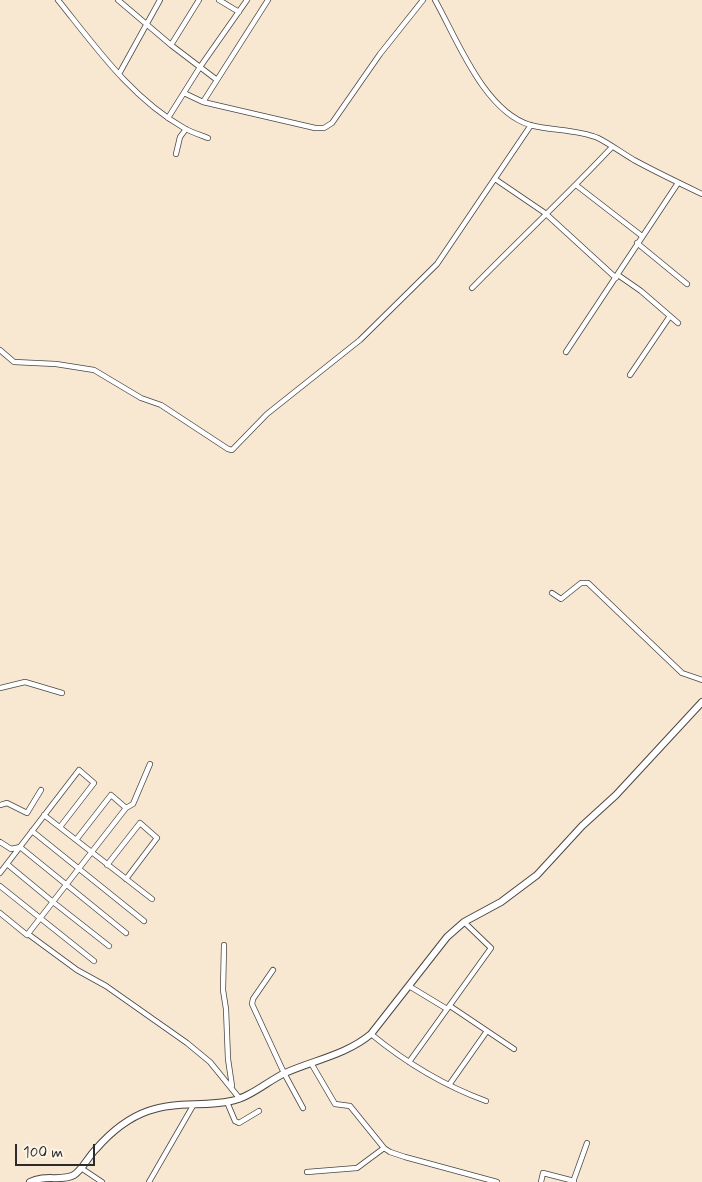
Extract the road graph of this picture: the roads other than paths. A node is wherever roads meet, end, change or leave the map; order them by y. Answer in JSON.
{"nodes":[{"id":1,"x":58,"y":0,"type":"edge"},
{"id":2,"x":118,"y":0,"type":"edge"},
{"id":3,"x":160,"y":0,"type":"edge"},
{"id":4,"x":199,"y":0,"type":"edge"},
{"id":5,"x":219,"y":0,"type":"edge"},
{"id":6,"x":247,"y":0,"type":"edge"},
{"id":7,"x":268,"y":0,"type":"edge"},
{"id":8,"x":424,"y":0,"type":"edge"},
{"id":9,"x":435,"y":0,"type":"edge"},
{"id":10,"x":239,"y":12,"type":"junction"},
{"id":11,"x":146,"y":23,"type":"junction"},
{"id":12,"x":171,"y":45,"type":"junction"},
{"id":13,"x":200,"y":68,"type":"junction"},
{"id":14,"x":119,"y":74,"type":"junction"},
{"id":15,"x":217,"y":80,"type":"junction"},
{"id":16,"x":184,"y":93,"type":"junction"},
{"id":17,"x":203,"y":102,"type":"junction"},
{"id":18,"x":168,"y":118,"type":"junction"},
{"id":19,"x":532,"y":125,"type":"junction"},
{"id":20,"x":186,"y":129,"type":"junction"},
{"id":21,"x":208,"y":138,"type":"dead end"},
{"id":22,"x":612,"y":146,"type":"junction"},
{"id":23,"x":176,"y":154,"type":"dead end"},
{"id":24,"x":495,"y":179,"type":"junction"},
{"id":25,"x":678,"y":183,"type":"junction"},
{"id":26,"x":576,"y":185,"type":"junction"},
{"id":27,"x":702,"y":194,"type":"edge"},
{"id":28,"x":545,"y":213,"type":"junction"},
{"id":29,"x":642,"y":236,"type":"junction"},
{"id":30,"x":637,"y":243,"type":"junction"},
{"id":31,"x":617,"y":277,"type":"junction"},
{"id":32,"x":687,"y":284,"type":"dead end"},
{"id":33,"x":472,"y":288,"type":"dead end"},
{"id":34,"x":670,"y":316,"type":"junction"},
{"id":35,"x":678,"y":323,"type":"dead end"},
{"id":36,"x":0,"y":350,"type":"edge"},
{"id":37,"x":566,"y":352,"type":"dead end"},
{"id":38,"x":630,"y":374,"type":"dead end"},
{"id":39,"x":552,"y":593,"type":"dead end"},
{"id":40,"x":702,"y":680,"type":"edge"},
{"id":41,"x":0,"y":688,"type":"edge"},
{"id":42,"x":62,"y":693,"type":"dead end"},
{"id":43,"x":702,"y":702,"type":"edge"},
{"id":44,"x":150,"y":764,"type":"dead end"},
{"id":45,"x":41,"y":790,"type":"dead end"},
{"id":46,"x":0,"y":805,"type":"edge"},
{"id":47,"x":126,"y":808,"type":"junction"},
{"id":48,"x":44,"y":815,"type":"junction"},
{"id":49,"x":60,"y":828,"type":"junction"},
{"id":50,"x":32,"y":831,"type":"junction"},
{"id":51,"x":76,"y":840,"type":"junction"},
{"id":52,"x":0,"y":842,"type":"edge"},
{"id":53,"x":20,"y":848,"type":"junction"},
{"id":54,"x":92,"y":853,"type":"junction"},
{"id":55,"x":7,"y":864,"type":"junction"},
{"id":56,"x":107,"y":865,"type":"junction"},
{"id":57,"x":78,"y":869,"type":"junction"},
{"id":58,"x":0,"y":873,"type":"edge"},
{"id":59,"x":126,"y":879,"type":"junction"},
{"id":60,"x":0,"y":886,"type":"edge"},
{"id":61,"x":66,"y":886,"type":"junction"},
{"id":62,"x":152,"y":899,"type":"dead end"},
{"id":63,"x":53,"y":902,"type":"junction"},
{"id":64,"x":0,"y":913,"type":"edge"},
{"id":65,"x":40,"y":919,"type":"junction"},
{"id":66,"x":144,"y":920,"type":"dead end"},
{"id":67,"x":464,"y":922,"type":"junction"},
{"id":68,"x":126,"y":933,"type":"dead end"},
{"id":69,"x":28,"y":934,"type":"junction"},
{"id":70,"x":224,"y":945,"type":"dead end"},
{"id":71,"x":109,"y":946,"type":"dead end"},
{"id":72,"x":94,"y":961,"type":"dead end"},
{"id":73,"x":273,"y":970,"type":"dead end"},
{"id":74,"x":409,"y":986,"type":"junction"},
{"id":75,"x":449,"y":1008,"type":"junction"},
{"id":76,"x":487,"y":1031,"type":"junction"},
{"id":77,"x":371,"y":1034,"type":"junction"},
{"id":78,"x":514,"y":1049,"type":"dead end"},
{"id":79,"x":409,"y":1062,"type":"junction"},
{"id":80,"x":310,"y":1063,"type":"junction"},
{"id":81,"x":284,"y":1074,"type":"junction"},
{"id":82,"x":449,"y":1084,"type":"junction"},
{"id":83,"x":232,"y":1088,"type":"junction"},
{"id":84,"x":240,"y":1099,"type":"junction"},
{"id":85,"x":227,"y":1102,"type":"junction"},
{"id":86,"x":486,"y":1102,"type":"dead end"},
{"id":87,"x":194,"y":1104,"type":"junction"},
{"id":88,"x":303,"y":1108,"type":"dead end"},
{"id":89,"x":259,"y":1111,"type":"dead end"},
{"id":90,"x":587,"y":1143,"type":"dead end"},
{"id":91,"x":384,"y":1148,"type":"junction"},
{"id":92,"x":81,"y":1168,"type":"junction"},
{"id":93,"x":307,"y":1172,"type":"dead end"},
{"id":94,"x":30,"y":1182,"type":"edge"},
{"id":95,"x":102,"y":1182,"type":"edge"},
{"id":96,"x":149,"y":1182,"type":"edge"},
{"id":97,"x":496,"y":1182,"type":"edge"},
{"id":98,"x":541,"y":1182,"type":"edge"},
{"id":99,"x":573,"y":1182,"type":"edge"}],
"edges":[{"from":1,"to":14,"type":"street"},
{"from":2,"to":11,"type":"street"},
{"from":3,"to":11,"type":"street"},
{"from":4,"to":12,"type":"street"},
{"from":5,"to":10,"type":"street"},
{"from":6,"to":10,"type":"street"},
{"from":7,"to":15,"type":"street"},
{"from":8,"to":17,"type":"street"},
{"from":9,"to":19,"type":"street"},
{"from":10,"to":13,"type":"street"},
{"from":11,"to":12,"type":"street"},
{"from":11,"to":14,"type":"street"},
{"from":12,"to":13,"type":"street"},
{"from":13,"to":15,"type":"street"},
{"from":13,"to":16,"type":"street"},
{"from":14,"to":18,"type":"street"},
{"from":15,"to":17,"type":"street"},
{"from":16,"to":17,"type":"street"},
{"from":16,"to":18,"type":"street"},
{"from":18,"to":20,"type":"street"},
{"from":19,"to":22,"type":"street"},
{"from":19,"to":24,"type":"street"},
{"from":20,"to":21,"type":"street"},
{"from":20,"to":23,"type":"street"},
{"from":22,"to":25,"type":"street"},
{"from":22,"to":26,"type":"street"},
{"from":24,"to":28,"type":"street"},
{"from":24,"to":36,"type":"street"},
{"from":25,"to":27,"type":"street"},
{"from":25,"to":29,"type":"street"},
{"from":26,"to":28,"type":"street"},
{"from":26,"to":29,"type":"street"},
{"from":28,"to":31,"type":"street"},
{"from":28,"to":33,"type":"street"},
{"from":29,"to":30,"type":"street"},
{"from":30,"to":31,"type":"street"},
{"from":30,"to":32,"type":"street"},
{"from":31,"to":34,"type":"street"},
{"from":31,"to":37,"type":"street"},
{"from":34,"to":35,"type":"street"},
{"from":34,"to":38,"type":"street"},
{"from":39,"to":40,"type":"street"},
{"from":41,"to":42,"type":"street"},
{"from":43,"to":67,"type":"main road"},
{"from":44,"to":47,"type":"street"},
{"from":45,"to":46,"type":"street"},
{"from":47,"to":51,"type":"street"},
{"from":47,"to":54,"type":"street"},
{"from":48,"to":49,"type":"street"},
{"from":48,"to":49,"type":"street"},
{"from":48,"to":50,"type":"street"},
{"from":49,"to":51,"type":"street"},
{"from":50,"to":53,"type":"street"},
{"from":50,"to":57,"type":"street"},
{"from":51,"to":54,"type":"street"},
{"from":52,"to":53,"type":"street"},
{"from":53,"to":55,"type":"street"},
{"from":53,"to":61,"type":"street"},
{"from":54,"to":56,"type":"street"},
{"from":54,"to":57,"type":"street"},
{"from":55,"to":58,"type":"street"},
{"from":55,"to":63,"type":"street"},
{"from":56,"to":59,"type":"street"},
{"from":56,"to":59,"type":"street"},
{"from":57,"to":61,"type":"street"},
{"from":57,"to":66,"type":"street"},
{"from":59,"to":62,"type":"street"},
{"from":60,"to":65,"type":"street"},
{"from":61,"to":63,"type":"street"},
{"from":61,"to":68,"type":"street"},
{"from":63,"to":65,"type":"street"},
{"from":63,"to":71,"type":"street"},
{"from":64,"to":69,"type":"street"},
{"from":65,"to":69,"type":"street"},
{"from":65,"to":72,"type":"street"},
{"from":67,"to":74,"type":"main road"},
{"from":67,"to":75,"type":"street"},
{"from":69,"to":83,"type":"street"},
{"from":70,"to":83,"type":"street"},
{"from":73,"to":81,"type":"street"},
{"from":74,"to":75,"type":"street"},
{"from":74,"to":77,"type":"main road"},
{"from":75,"to":76,"type":"street"},
{"from":75,"to":79,"type":"street"},
{"from":76,"to":78,"type":"street"},
{"from":76,"to":82,"type":"street"},
{"from":77,"to":79,"type":"street"},
{"from":77,"to":80,"type":"main road"},
{"from":79,"to":82,"type":"street"},
{"from":80,"to":81,"type":"main road"},
{"from":80,"to":91,"type":"street"},
{"from":81,"to":84,"type":"main road"},
{"from":81,"to":88,"type":"street"},
{"from":82,"to":86,"type":"street"},
{"from":83,"to":84,"type":"street"},
{"from":84,"to":85,"type":"main road"},
{"from":85,"to":87,"type":"main road"},
{"from":85,"to":89,"type":"street"},
{"from":87,"to":92,"type":"main road"},
{"from":87,"to":96,"type":"street"},
{"from":90,"to":99,"type":"street"},
{"from":91,"to":93,"type":"street"},
{"from":91,"to":97,"type":"street"},
{"from":92,"to":94,"type":"main road"},
{"from":92,"to":95,"type":"street"},
{"from":98,"to":99,"type":"street"}]}
